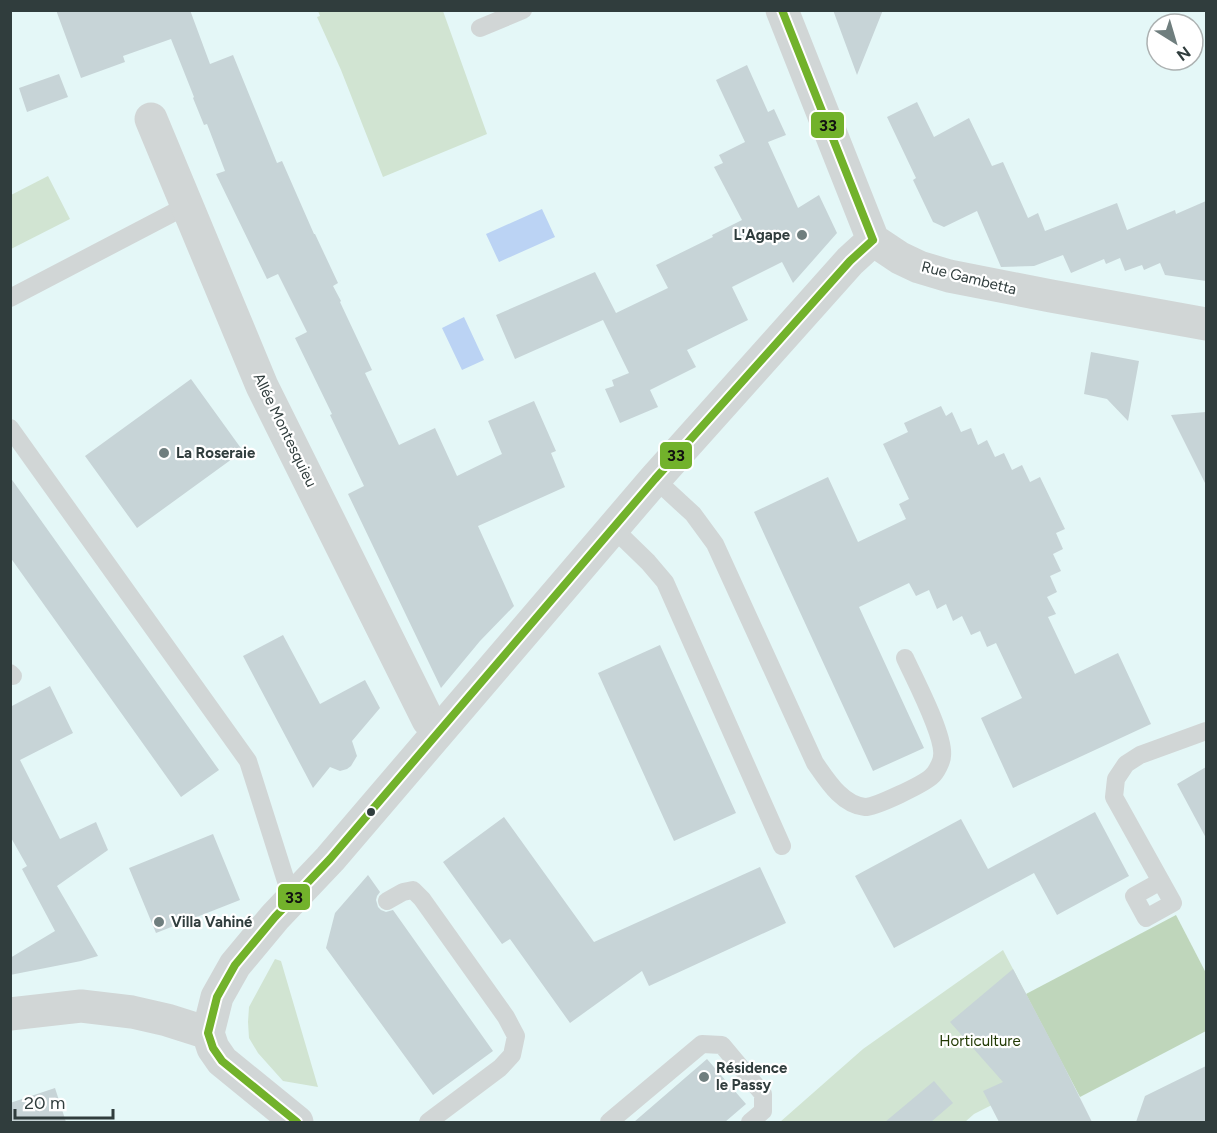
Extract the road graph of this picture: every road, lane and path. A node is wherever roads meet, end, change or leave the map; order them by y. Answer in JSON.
{"nodes":[{"id":1,"x":523,"y":10,"type":"edge"},
{"id":2,"x":782,"y":10,"type":"edge"},
{"id":3,"x":480,"y":28,"type":"dead end"},
{"id":4,"x":151,"y":119,"type":"dead end"},
{"id":5,"x":188,"y":205,"type":"junction"},
{"id":6,"x":873,"y":240,"type":"junction"},
{"id":7,"x":10,"y":298,"type":"edge"},
{"id":8,"x":1206,"y":324,"type":"edge"},
{"id":9,"x":10,"y":428,"type":"edge"},
{"id":10,"x":655,"y":479,"type":"junction"},
{"id":11,"x":613,"y":528,"type":"junction"},
{"id":12,"x":905,"y":658,"type":"dead end"},
{"id":13,"x":439,"y":730,"type":"junction"},
{"id":14,"x":1206,"y":730,"type":"edge"},
{"id":15,"x":782,"y":846,"type":"dead end"},
{"id":16,"x":1161,"y":881,"type":"dead end"},
{"id":17,"x":292,"y":900,"type":"junction"},
{"id":18,"x":387,"y":901,"type":"dead end"},
{"id":19,"x":10,"y":1014,"type":"edge"},
{"id":20,"x":208,"y":1033,"type":"junction"},
{"id":21,"x":297,"y":1122,"type":"edge"},
{"id":22,"x":428,"y":1122,"type":"edge"},
{"id":23,"x":609,"y":1122,"type":"edge"},
{"id":24,"x":750,"y":1122,"type":"edge"}],
"edges":[{"from":1,"to":3,"type":"lane"},
{"from":2,"to":6,"type":"street"},
{"from":4,"to":5,"type":"street","name":"Allée Montesquieu"},
{"from":5,"to":7,"type":"lane"},
{"from":5,"to":13,"type":"street","name":"Allée Montesquieu"},
{"from":6,"to":8,"type":"street","name":"Rue Gambetta"},
{"from":6,"to":10,"type":"street"},
{"from":9,"to":17,"type":"lane"},
{"from":10,"to":11,"type":"street"},
{"from":10,"to":12,"type":"lane"},
{"from":11,"to":13,"type":"street"},
{"from":11,"to":15,"type":"lane"},
{"from":13,"to":17,"type":"street"},
{"from":14,"to":16,"type":"lane"},
{"from":17,"to":20,"type":"street"},
{"from":18,"to":22,"type":"lane"},
{"from":19,"to":20,"type":"street"},
{"from":20,"to":21,"type":"street"},
{"from":23,"to":24,"type":"lane"}]}
